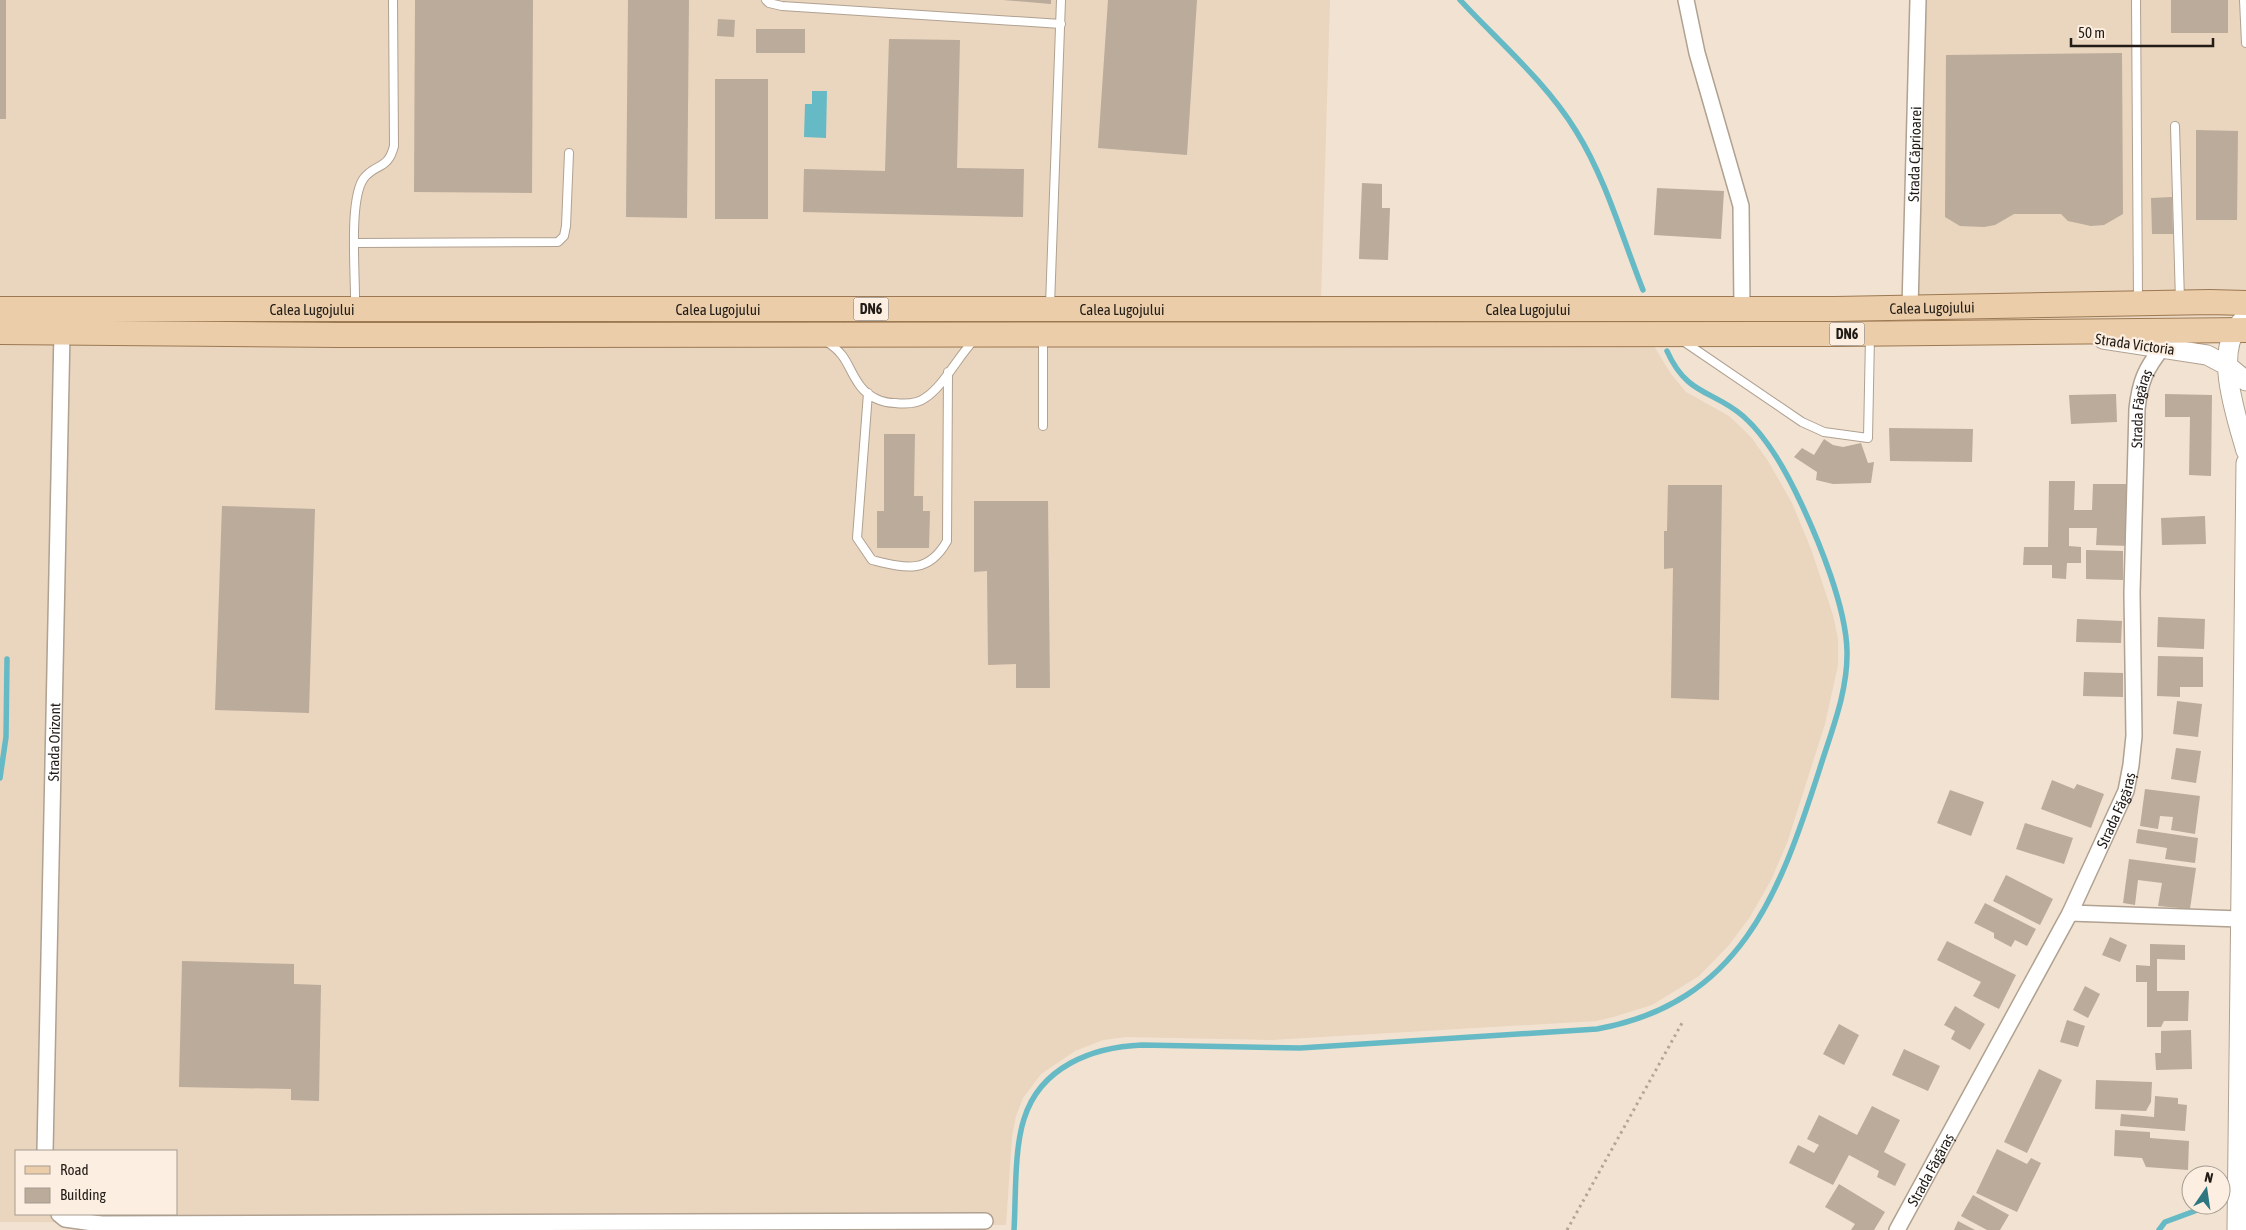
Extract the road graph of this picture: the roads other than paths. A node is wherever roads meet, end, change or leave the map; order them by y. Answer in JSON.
{"nodes":[{"id":1,"x":393,"y":0,"type":"edge"},
{"id":2,"x":766,"y":0,"type":"edge"},
{"id":3,"x":1061,"y":0,"type":"edge"},
{"id":4,"x":1686,"y":0,"type":"edge"},
{"id":5,"x":1918,"y":0,"type":"edge"},
{"id":6,"x":2136,"y":0,"type":"edge"},
{"id":7,"x":2244,"y":0,"type":"edge"},
{"id":8,"x":1060,"y":24,"type":"junction"},
{"id":9,"x":2246,"y":42,"type":"edge"},
{"id":10,"x":2175,"y":126,"type":"dead end"},
{"id":11,"x":569,"y":153,"type":"dead end"},
{"id":12,"x":355,"y":243,"type":"junction"},
{"id":13,"x":2138,"y":303,"type":"junction"},
{"id":14,"x":2180,"y":303,"type":"junction"},
{"id":15,"x":2246,"y":303,"type":"edge"},
{"id":16,"x":1742,"y":308,"type":"junction"},
{"id":17,"x":1910,"y":308,"type":"junction"},
{"id":18,"x":0,"y":309,"type":"edge"},
{"id":19,"x":355,"y":309,"type":"junction"},
{"id":20,"x":1050,"y":309,"type":"junction"},
{"id":21,"x":2242,"y":326,"type":"edge"},
{"id":22,"x":0,"y":332,"type":"edge"},
{"id":23,"x":62,"y":332,"type":"junction"},
{"id":24,"x":2040,"y":332,"type":"junction"},
{"id":25,"x":980,"y":334,"type":"junction"},
{"id":26,"x":1043,"y":334,"type":"junction"},
{"id":27,"x":1673,"y":334,"type":"junction"},
{"id":28,"x":1870,"y":334,"type":"junction"},
{"id":29,"x":817,"y":335,"type":"junction"},
{"id":30,"x":2162,"y":347,"type":"junction"},
{"id":31,"x":2228,"y":366,"type":"junction"},
{"id":32,"x":948,"y":372,"type":"junction"},
{"id":33,"x":2246,"y":381,"type":"edge"},
{"id":34,"x":868,"y":393,"type":"junction"},
{"id":35,"x":1043,"y":426,"type":"dead end"},
{"id":36,"x":2246,"y":451,"type":"edge"},
{"id":37,"x":2246,"y":463,"type":"edge"},
{"id":38,"x":2245,"y":578,"type":"edge"},
{"id":39,"x":2070,"y":913,"type":"junction"},
{"id":40,"x":2240,"y":919,"type":"junction"},
{"id":41,"x":45,"y":1150,"type":"edge"},
{"id":42,"x":60,"y":1215,"type":"edge"},
{"id":43,"x":2240,"y":1219,"type":"edge"},
{"id":44,"x":985,"y":1221,"type":"dead end"},
{"id":45,"x":451,"y":1226,"type":"edge"},
{"id":46,"x":100,"y":1227,"type":"edge"},
{"id":47,"x":1897,"y":1230,"type":"edge"}],
"edges":[{"from":1,"to":12,"type":"lane"},
{"from":2,"to":8,"type":"lane"},
{"from":3,"to":8,"type":"lane"},
{"from":4,"to":16,"type":"street"},
{"from":5,"to":17,"type":"street","name":"Strada Căprioarei"},
{"from":6,"to":13,"type":"lane"},
{"from":7,"to":9,"type":"lane"},
{"from":8,"to":20,"type":"lane"},
{"from":10,"to":14,"type":"lane"},
{"from":11,"to":12,"type":"lane"},
{"from":12,"to":19,"type":"lane"},
{"from":13,"to":14,"type":"main road","name":"Calea Lugojului","number":"DN6"},
{"from":13,"to":17,"type":"main road","name":"Calea Lugojului","number":"DN6"},
{"from":14,"to":15,"type":"main road","name":"Calea Lugojului","number":"DN6"},
{"from":16,"to":17,"type":"main road","name":"Calea Lugojului","number":"DN6"},
{"from":16,"to":20,"type":"main road","name":"Calea Lugojului","number":"DN6"},
{"from":18,"to":19,"type":"main road","name":"Calea Lugojului","number":"DN6"},
{"from":19,"to":20,"type":"main road","name":"Calea Lugojului","number":"DN6"},
{"from":21,"to":24,"type":"main road","name":"Calea Lugojului","number":"DN6"},
{"from":21,"to":31,"type":"street"},
{"from":22,"to":23,"type":"main road","name":"Calea Lugojului","number":"DN6"},
{"from":23,"to":29,"type":"main road","name":"Calea Lugojului","number":"DN6"},
{"from":23,"to":41,"type":"street","name":"Strada Orizont"},
{"from":24,"to":28,"type":"main road","name":"Calea Lugojului","number":"DN6"},
{"from":24,"to":30,"type":"street","name":"Strada Victoria"},
{"from":25,"to":26,"type":"main road","name":"Calea Lugojului","number":"DN6"},
{"from":25,"to":29,"type":"main road","name":"Calea Lugojului","number":"DN6"},
{"from":25,"to":32,"type":"lane"},
{"from":26,"to":27,"type":"main road","name":"Calea Lugojului","number":"DN6"},
{"from":26,"to":35,"type":"lane"},
{"from":27,"to":28,"type":"main road","name":"Calea Lugojului","number":"DN6"},
{"from":27,"to":28,"type":"lane"},
{"from":29,"to":34,"type":"lane"},
{"from":30,"to":31,"type":"street","name":"Strada Victoria"},
{"from":30,"to":39,"type":"street","name":"Strada Făgăraș"},
{"from":31,"to":33,"type":"street","name":"Strada Victoria"},
{"from":31,"to":36,"type":"street"},
{"from":32,"to":34,"type":"lane"},
{"from":32,"to":34,"type":"lane"},
{"from":37,"to":38,"type":"street"},
{"from":38,"to":40,"type":"street"},
{"from":39,"to":40,"type":"street"},
{"from":39,"to":47,"type":"street","name":"Strada Făgăraș"},
{"from":40,"to":43,"type":"street"},
{"from":42,"to":46,"type":"street"},
{"from":44,"to":45,"type":"street"},
{"from":45,"to":46,"type":"street"}]}
